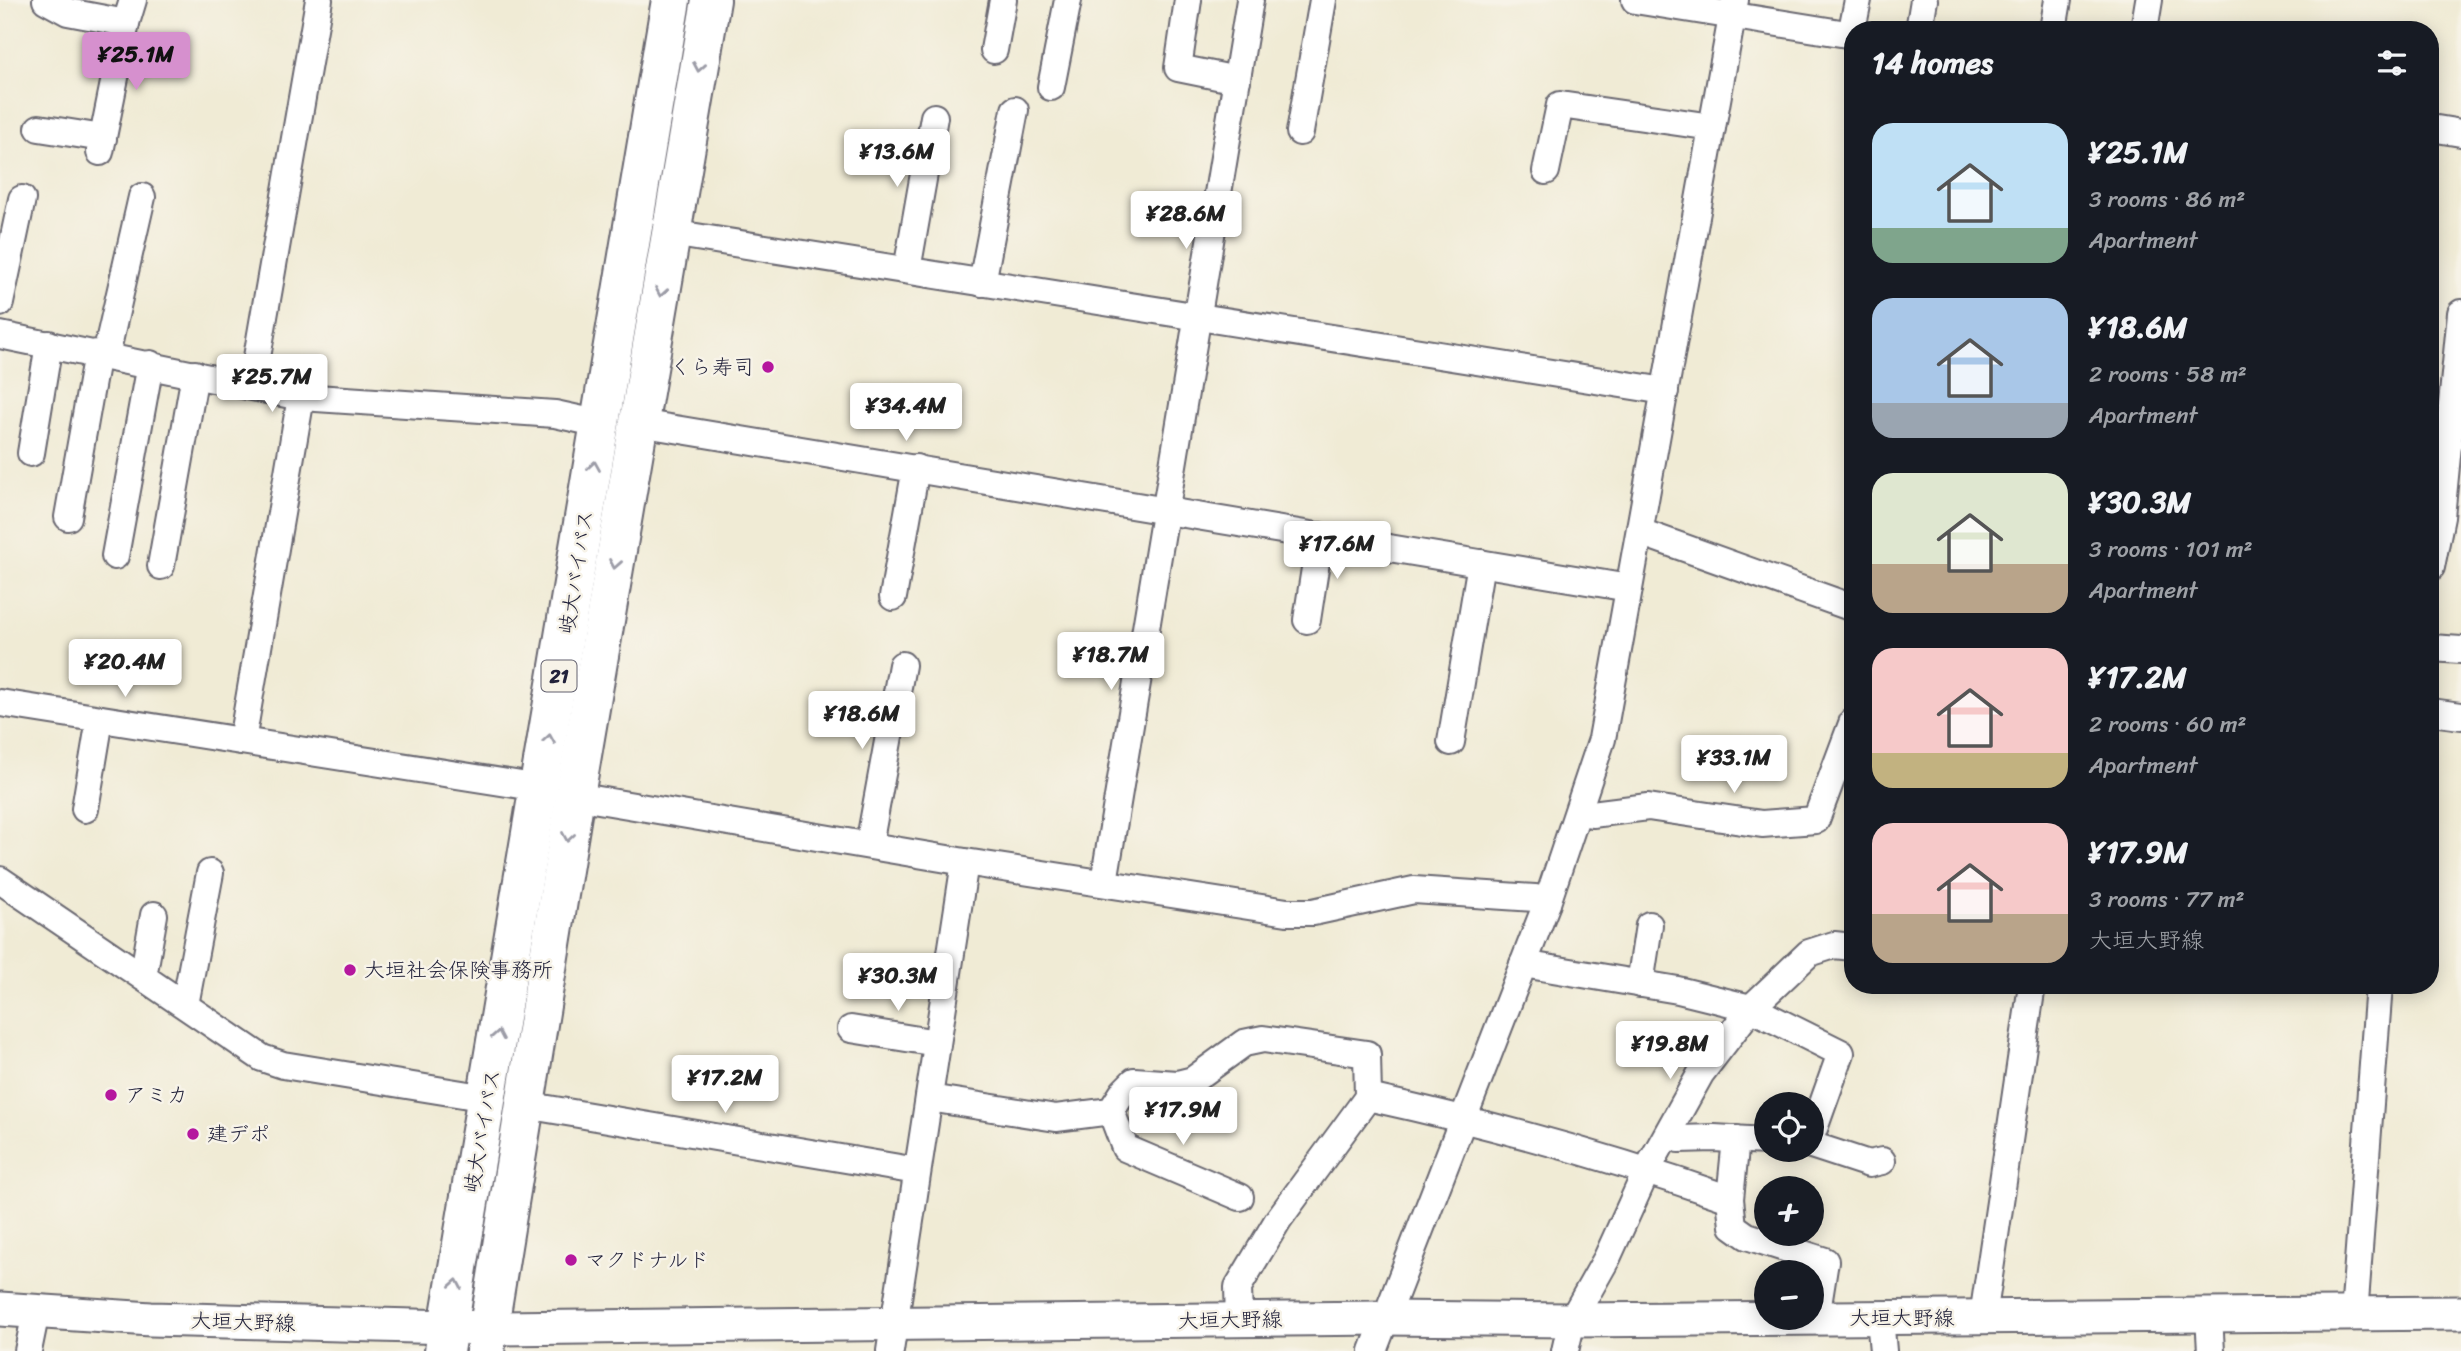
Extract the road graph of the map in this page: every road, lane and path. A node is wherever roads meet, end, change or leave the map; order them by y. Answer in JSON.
{"nodes":[{"id":1,"x":46,"y":0,"type":"edge"},
{"id":2,"x":319,"y":0,"type":"edge"},
{"id":3,"x":671,"y":0,"type":"edge"},
{"id":4,"x":711,"y":0,"type":"edge"},
{"id":5,"x":1003,"y":0,"type":"edge"},
{"id":6,"x":1068,"y":0,"type":"edge"},
{"id":7,"x":1188,"y":0,"type":"edge"},
{"id":8,"x":1250,"y":0,"type":"edge"},
{"id":9,"x":1323,"y":0,"type":"edge"},
{"id":10,"x":1635,"y":0,"type":"edge"},
{"id":11,"x":1858,"y":0,"type":"edge"},
{"id":12,"x":1924,"y":0,"type":"edge"},
{"id":13,"x":2058,"y":0,"type":"edge"},
{"id":14,"x":2149,"y":0,"type":"edge"},
{"id":15,"x":1734,"y":8,"type":"edge"},
{"id":16,"x":130,"y":12,"type":"edge"},
{"id":17,"x":1854,"y":21,"type":"edge"},
{"id":18,"x":1920,"y":21,"type":"edge"},
{"id":19,"x":2054,"y":21,"type":"edge"},
{"id":20,"x":2146,"y":21,"type":"edge"},
{"id":21,"x":1844,"y":33,"type":"edge"},
{"id":22,"x":994,"y":50,"type":"dead end"},
{"id":23,"x":1237,"y":80,"type":"junction"},
{"id":24,"x":1051,"y":87,"type":"dead end"},
{"id":25,"x":1015,"y":110,"type":"dead end"},
{"id":26,"x":933,"y":117,"type":"dead end"},
{"id":27,"x":1712,"y":127,"type":"junction"},
{"id":28,"x":39,"y":128,"type":"dead end"},
{"id":29,"x":2439,"y":129,"type":"edge"},
{"id":30,"x":1300,"y":132,"type":"dead end"},
{"id":31,"x":2461,"y":133,"type":"edge"},
{"id":32,"x":1546,"y":171,"type":"dead end"},
{"id":33,"x":142,"y":197,"type":"dead end"},
{"id":34,"x":22,"y":199,"type":"dead end"},
{"id":35,"x":671,"y":233,"type":"junction"},
{"id":36,"x":907,"y":270,"type":"junction"},
{"id":37,"x":982,"y":282,"type":"junction"},
{"id":38,"x":0,"y":303,"type":"edge"},
{"id":39,"x":2461,"y":313,"type":"edge"},
{"id":40,"x":1199,"y":318,"type":"junction"},
{"id":41,"x":0,"y":335,"type":"edge"},
{"id":42,"x":49,"y":344,"type":"junction"},
{"id":43,"x":101,"y":354,"type":"junction"},
{"id":44,"x":150,"y":364,"type":"junction"},
{"id":45,"x":195,"y":374,"type":"junction"},
{"id":46,"x":2442,"y":380,"type":"edge"},
{"id":47,"x":252,"y":386,"type":"junction"},
{"id":48,"x":1665,"y":391,"type":"junction"},
{"id":49,"x":301,"y":397,"type":"junction"},
{"id":50,"x":639,"y":423,"type":"junction"},
{"id":51,"x":601,"y":424,"type":"junction"},
{"id":52,"x":31,"y":453,"type":"dead end"},
{"id":53,"x":916,"y":468,"type":"junction"},
{"id":54,"x":1165,"y":509,"type":"junction"},
{"id":55,"x":2443,"y":513,"type":"edge"},
{"id":56,"x":68,"y":517,"type":"dead end"},
{"id":57,"x":2439,"y":531,"type":"edge"},
{"id":58,"x":1640,"y":532,"type":"junction"},
{"id":59,"x":1320,"y":536,"type":"junction"},
{"id":60,"x":115,"y":556,"type":"dead end"},
{"id":61,"x":1481,"y":563,"type":"junction"},
{"id":62,"x":161,"y":566,"type":"dead end"},
{"id":63,"x":1629,"y":588,"type":"junction"},
{"id":64,"x":893,"y":597,"type":"dead end"},
{"id":65,"x":1844,"y":605,"type":"edge"},
{"id":66,"x":1307,"y":620,"type":"dead end"},
{"id":67,"x":2439,"y":649,"type":"edge"},
{"id":68,"x":2461,"y":650,"type":"edge"},
{"id":69,"x":902,"y":665,"type":"dead end"},
{"id":70,"x":0,"y":703,"type":"edge"},
{"id":71,"x":2439,"y":713,"type":"edge"},
{"id":72,"x":2461,"y":716,"type":"edge"},
{"id":73,"x":100,"y":719,"type":"junction"},
{"id":74,"x":242,"y":741,"type":"junction"},
{"id":75,"x":1451,"y":742,"type":"dead end"},
{"id":76,"x":1844,"y":745,"type":"edge"},
{"id":77,"x":558,"y":792,"type":"junction"},
{"id":78,"x":85,"y":809,"type":"dead end"},
{"id":79,"x":1578,"y":812,"type":"junction"},
{"id":80,"x":869,"y":845,"type":"junction"},
{"id":81,"x":965,"y":862,"type":"junction"},
{"id":82,"x":210,"y":873,"type":"dead end"},
{"id":83,"x":0,"y":880,"type":"edge"},
{"id":84,"x":1104,"y":882,"type":"junction"},
{"id":85,"x":1547,"y":903,"type":"junction"},
{"id":86,"x":154,"y":915,"type":"dead end"},
{"id":87,"x":1649,"y":926,"type":"dead end"},
{"id":88,"x":1844,"y":946,"type":"edge"},
{"id":89,"x":1523,"y":964,"type":"junction"},
{"id":90,"x":143,"y":976,"type":"junction"},
{"id":91,"x":1640,"y":984,"type":"junction"},
{"id":92,"x":2031,"y":994,"type":"edge"},
{"id":93,"x":2378,"y":994,"type":"edge"},
{"id":94,"x":185,"y":1005,"type":"junction"},
{"id":95,"x":1751,"y":1008,"type":"junction"},
{"id":96,"x":851,"y":1029,"type":"dead end"},
{"id":97,"x":937,"y":1043,"type":"junction"},
{"id":98,"x":1368,"y":1097,"type":"junction"},
{"id":99,"x":487,"y":1098,"type":"junction"},
{"id":100,"x":929,"y":1098,"type":"junction"},
{"id":101,"x":1824,"y":1101,"type":"edge"},
{"id":102,"x":525,"y":1105,"type":"junction"},
{"id":103,"x":1111,"y":1111,"type":"junction"},
{"id":104,"x":1462,"y":1120,"type":"junction"},
{"id":105,"x":1669,"y":1134,"type":"junction"},
{"id":106,"x":1736,"y":1139,"type":"junction"},
{"id":107,"x":1754,"y":1140,"type":"edge"},
{"id":108,"x":1824,"y":1149,"type":"edge"},
{"id":109,"x":1882,"y":1161,"type":"dead end"},
{"id":110,"x":1647,"y":1170,"type":"junction"},
{"id":111,"x":917,"y":1171,"type":"junction"},
{"id":112,"x":1240,"y":1197,"type":"dead end"},
{"id":113,"x":1730,"y":1199,"type":"junction"},
{"id":114,"x":1822,"y":1260,"type":"edge"},
{"id":115,"x":0,"y":1309,"type":"edge"},
{"id":116,"x":36,"y":1312,"type":"junction"},
{"id":117,"x":2461,"y":1313,"type":"edge"},
{"id":118,"x":2354,"y":1315,"type":"junction"},
{"id":119,"x":2209,"y":1316,"type":"junction"},
{"id":120,"x":1983,"y":1317,"type":"junction"},
{"id":121,"x":1385,"y":1318,"type":"junction"},
{"id":122,"x":1824,"y":1318,"type":"edge"},
{"id":123,"x":1880,"y":1318,"type":"junction"},
{"id":124,"x":1239,"y":1320,"type":"junction"},
{"id":125,"x":1754,"y":1322,"type":"edge"},
{"id":126,"x":1568,"y":1335,"type":"edge"},
{"id":127,"x":892,"y":1337,"type":"edge"},
{"id":128,"x":446,"y":1339,"type":"edge"},
{"id":129,"x":487,"y":1340,"type":"edge"},
{"id":130,"x":29,"y":1351,"type":"edge"},
{"id":131,"x":1373,"y":1351,"type":"edge"},
{"id":132,"x":1883,"y":1351,"type":"edge"},
{"id":133,"x":2211,"y":1351,"type":"edge"}],
"edges":[{"from":1,"to":16,"type":"street"},
{"from":2,"to":47,"type":"street"},
{"from":3,"to":51,"type":"highway","name":"岐大バイパス","number":"21"},
{"from":4,"to":35,"type":"highway","name":"岐大バイパス","number":"21","one_way":true},
{"from":5,"to":22,"type":"street"},
{"from":6,"to":24,"type":"street"},
{"from":7,"to":23,"type":"street"},
{"from":8,"to":23,"type":"street"},
{"from":9,"to":30,"type":"street"},
{"from":10,"to":15,"type":"street"},
{"from":11,"to":17,"type":"street"},
{"from":12,"to":18,"type":"street"},
{"from":13,"to":19,"type":"street"},
{"from":14,"to":20,"type":"street"},
{"from":15,"to":21,"type":"street"},
{"from":15,"to":27,"type":"street"},
{"from":16,"to":28,"type":"street"},
{"from":23,"to":40,"type":"street"},
{"from":25,"to":37,"type":"street"},
{"from":26,"to":36,"type":"street"},
{"from":27,"to":32,"type":"street"},
{"from":27,"to":48,"type":"street"},
{"from":29,"to":31,"type":"street"},
{"from":33,"to":43,"type":"street"},
{"from":34,"to":38,"type":"street"},
{"from":35,"to":36,"type":"street"},
{"from":35,"to":50,"type":"highway","name":"岐大バイパス","number":"21","one_way":true},
{"from":36,"to":37,"type":"street"},
{"from":37,"to":40,"type":"street"},
{"from":39,"to":46,"type":"street"},
{"from":40,"to":48,"type":"street"},
{"from":40,"to":54,"type":"street"},
{"from":41,"to":42,"type":"street"},
{"from":42,"to":43,"type":"street"},
{"from":42,"to":52,"type":"street"},
{"from":43,"to":44,"type":"street"},
{"from":43,"to":56,"type":"street"},
{"from":44,"to":45,"type":"street"},
{"from":44,"to":60,"type":"street"},
{"from":45,"to":47,"type":"street"},
{"from":45,"to":62,"type":"street"},
{"from":46,"to":55,"type":"street"},
{"from":47,"to":49,"type":"street"},
{"from":48,"to":58,"type":"street"},
{"from":49,"to":51,"type":"street"},
{"from":49,"to":74,"type":"street"},
{"from":50,"to":53,"type":"street"},
{"from":50,"to":77,"type":"highway","name":"岐大バイパス","number":"21","one_way":true},
{"from":77,"to":51,"type":"highway","name":"岐大バイパス","number":"21","one_way":true},
{"from":53,"to":54,"type":"street"},
{"from":53,"to":64,"type":"street"},
{"from":54,"to":59,"type":"street"},
{"from":54,"to":84,"type":"street"},
{"from":55,"to":57,"type":"street"},
{"from":58,"to":63,"type":"street"},
{"from":58,"to":65,"type":"street"},
{"from":59,"to":61,"type":"street"},
{"from":59,"to":66,"type":"street"},
{"from":61,"to":63,"type":"street"},
{"from":61,"to":75,"type":"street"},
{"from":63,"to":79,"type":"street"},
{"from":67,"to":68,"type":"street"},
{"from":69,"to":80,"type":"street"},
{"from":70,"to":73,"type":"street"},
{"from":71,"to":72,"type":"street"},
{"from":73,"to":74,"type":"street"},
{"from":73,"to":78,"type":"street"},
{"from":74,"to":77,"type":"street"},
{"from":76,"to":79,"type":"street"},
{"from":77,"to":80,"type":"street"},
{"from":99,"to":77,"type":"highway","name":"岐大バイパス","number":"21","one_way":true},
{"from":77,"to":102,"type":"highway","name":"岐大バイパス","number":"21","one_way":true},
{"from":79,"to":85,"type":"street"},
{"from":80,"to":81,"type":"street"},
{"from":81,"to":84,"type":"street"},
{"from":81,"to":97,"type":"street"},
{"from":82,"to":94,"type":"street"},
{"from":83,"to":90,"type":"street"},
{"from":84,"to":85,"type":"street"},
{"from":85,"to":89,"type":"street"},
{"from":86,"to":90,"type":"street"},
{"from":87,"to":91,"type":"street"},
{"from":88,"to":95,"type":"street"},
{"from":89,"to":91,"type":"street"},
{"from":89,"to":104,"type":"street"},
{"from":90,"to":94,"type":"street"},
{"from":91,"to":95,"type":"street"},
{"from":92,"to":120,"type":"street"},
{"from":93,"to":118,"type":"street"},
{"from":94,"to":99,"type":"street"},
{"from":95,"to":101,"type":"street"},
{"from":95,"to":105,"type":"street"},
{"from":96,"to":97,"type":"street"},
{"from":97,"to":100,"type":"street"},
{"from":98,"to":103,"type":"street"},
{"from":98,"to":104,"type":"street"},
{"from":98,"to":124,"type":"street"},
{"from":128,"to":99,"type":"highway","name":"岐大バイパス","number":"21","one_way":true},
{"from":100,"to":103,"type":"street"},
{"from":100,"to":111,"type":"street"},
{"from":102,"to":111,"type":"street"},
{"from":102,"to":129,"type":"highway","name":"岐大バイパス","number":"21"},
{"from":103,"to":112,"type":"street"},
{"from":104,"to":110,"type":"street"},
{"from":104,"to":121,"type":"street"},
{"from":105,"to":106,"type":"street"},
{"from":105,"to":110,"type":"street"},
{"from":106,"to":107,"type":"street"},
{"from":106,"to":113,"type":"street"},
{"from":108,"to":109,"type":"street"},
{"from":110,"to":113,"type":"street"},
{"from":110,"to":126,"type":"street"},
{"from":111,"to":127,"type":"street"},
{"from":113,"to":114,"type":"street"},
{"from":115,"to":116,"type":"main road","name":"大垣大野線"},
{"from":116,"to":128,"type":"main road","name":"大垣大野線"},
{"from":116,"to":130,"type":"street"},
{"from":117,"to":118,"type":"main road","name":"大垣大野線"},
{"from":118,"to":119,"type":"main road","name":"大垣大野線"},
{"from":119,"to":120,"type":"main road","name":"大垣大野線"},
{"from":119,"to":133,"type":"street"},
{"from":120,"to":123,"type":"main road","name":"大垣大野線"},
{"from":121,"to":124,"type":"main road","name":"大垣大野線"},
{"from":121,"to":126,"type":"main road","name":"大垣大野線"},
{"from":121,"to":131,"type":"street"},
{"from":122,"to":123,"type":"main road","name":"大垣大野線"},
{"from":123,"to":132,"type":"street"},
{"from":124,"to":127,"type":"main road","name":"大垣大野線"},
{"from":125,"to":126,"type":"main road","name":"大垣大野線"},
{"from":127,"to":129,"type":"main road","name":"大垣大野線"},
{"from":128,"to":129,"type":"main road","name":"大垣大野線"}]}
